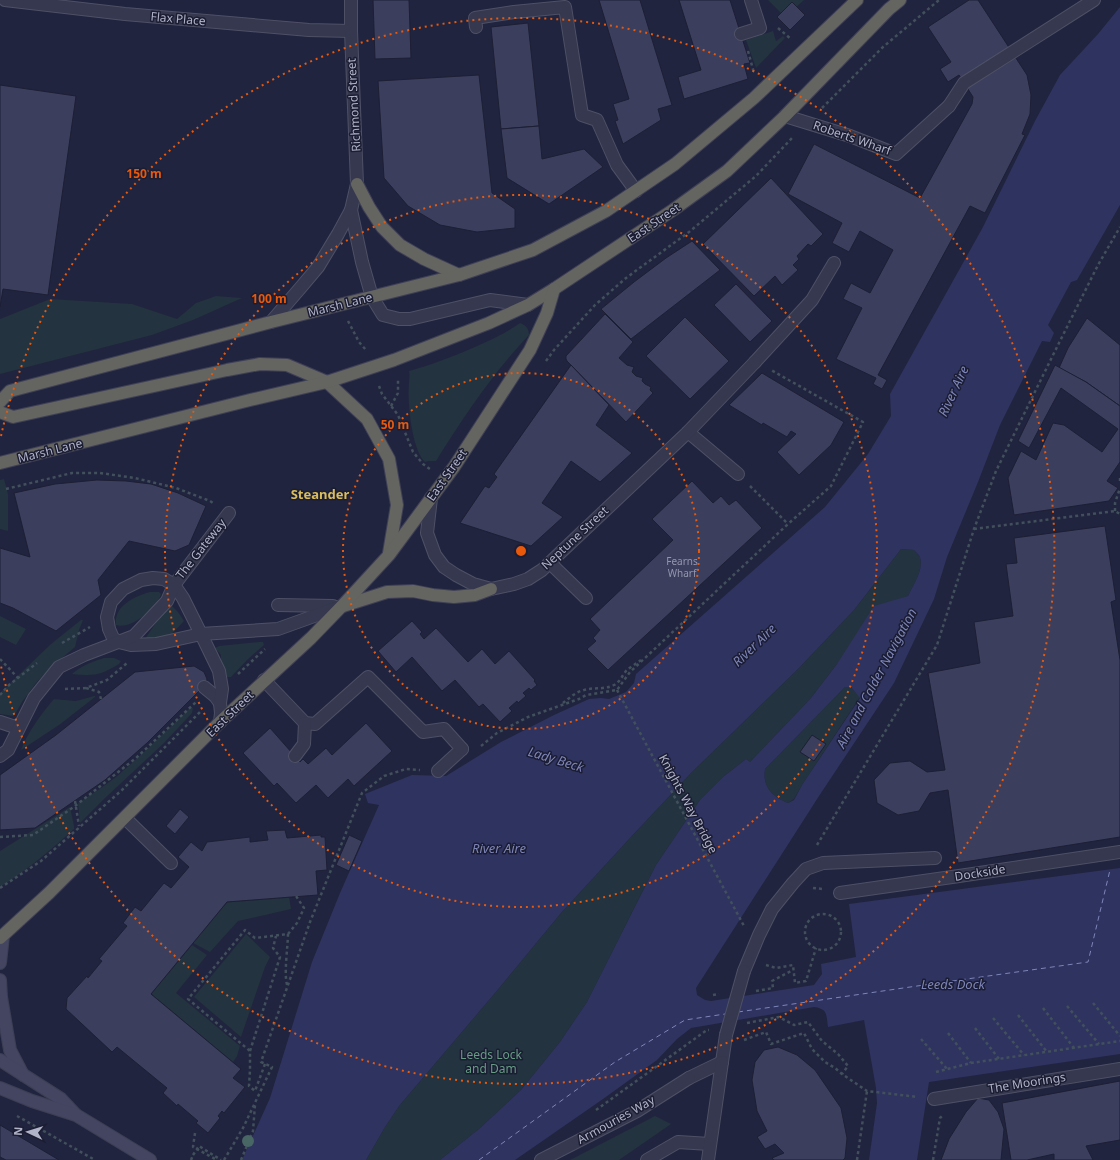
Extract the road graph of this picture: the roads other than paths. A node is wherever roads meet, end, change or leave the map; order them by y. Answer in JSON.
{"nodes":[{"id":1,"x":6,"y":0,"type":"edge"},
{"id":2,"x":351,"y":0,"type":"edge"},
{"id":3,"x":751,"y":0,"type":"edge"},
{"id":4,"x":857,"y":0,"type":"edge"},
{"id":5,"x":900,"y":0,"type":"edge"},
{"id":6,"x":1094,"y":0,"type":"edge"},
{"id":7,"x":476,"y":27,"type":"dead end"},
{"id":8,"x":351,"y":31,"type":"junction"},
{"id":9,"x":741,"y":33,"type":"road end"},
{"id":10,"x":785,"y":116,"type":"junction"},
{"id":11,"x":358,"y":184,"type":"junction"},
{"id":12,"x":636,"y":191,"type":"junction"},
{"id":13,"x":351,"y":210,"type":"junction"},
{"id":14,"x":834,"y":263,"type":"dead end"},
{"id":15,"x":459,"y":275,"type":"junction"},
{"id":16,"x":554,"y":289,"type":"junction"},
{"id":17,"x":372,"y":297,"type":"junction"},
{"id":18,"x":528,"y":305,"type":"junction"},
{"id":19,"x":271,"y":322,"type":"junction"},
{"id":20,"x":327,"y":382,"type":"junction"},
{"id":21,"x":0,"y":402,"type":"edge"},
{"id":22,"x":0,"y":412,"type":"edge"},
{"id":23,"x":688,"y":432,"type":"junction"},
{"id":24,"x":0,"y":463,"type":"edge"},
{"id":25,"x":738,"y":474,"type":"road end"},
{"id":26,"x":431,"y":498,"type":"junction"},
{"id":27,"x":229,"y":513,"type":"road end"},
{"id":28,"x":389,"y":554,"type":"junction"},
{"id":29,"x":550,"y":563,"type":"junction"},
{"id":30,"x":174,"y":585,"type":"junction"},
{"id":31,"x":491,"y":589,"type":"junction"},
{"id":32,"x":586,"y":598,"type":"dead end"},
{"id":33,"x":278,"y":606,"type":"dead end"},
{"id":34,"x":342,"y":606,"type":"junction"},
{"id":35,"x":201,"y":634,"type":"junction"},
{"id":36,"x":119,"y":642,"type":"junction"},
{"id":37,"x":264,"y":680,"type":"junction"},
{"id":38,"x":0,"y":722,"type":"edge"},
{"id":39,"x":220,"y":722,"type":"junction"},
{"id":40,"x":305,"y":723,"type":"junction"},
{"id":41,"x":18,"y":728,"type":"junction"},
{"id":42,"x":0,"y":756,"type":"edge"},
{"id":43,"x":295,"y":756,"type":"dead end"},
{"id":44,"x":438,"y":771,"type":"road end"},
{"id":45,"x":125,"y":818,"type":"junction"},
{"id":46,"x":1120,"y":852,"type":"edge"},
{"id":47,"x":935,"y":858,"type":"dead end"},
{"id":48,"x":171,"y":863,"type":"dead end"},
{"id":49,"x":840,"y":893,"type":"dead end"},
{"id":50,"x":1,"y":936,"type":"edge"},
{"id":51,"x":0,"y":964,"type":"edge"},
{"id":52,"x":0,"y":980,"type":"edge"},
{"id":53,"x":0,"y":1060,"type":"edge"},
{"id":54,"x":722,"y":1062,"type":"junction"},
{"id":55,"x":1120,"y":1068,"type":"edge"},
{"id":56,"x":23,"y":1075,"type":"junction"},
{"id":57,"x":0,"y":1088,"type":"edge"},
{"id":58,"x":934,"y":1099,"type":"road end"},
{"id":59,"x":76,"y":1115,"type":"junction"},
{"id":60,"x":710,"y":1144,"type":"junction"},
{"id":61,"x":150,"y":1160,"type":"edge"},
{"id":62,"x":541,"y":1160,"type":"edge"},
{"id":63,"x":647,"y":1160,"type":"edge"},
{"id":64,"x":708,"y":1160,"type":"edge"}],
"edges":[{"from":1,"to":8,"type":"street","name":"Flax Place"},
{"from":2,"to":8,"type":"street","name":"Richmond Street"},
{"from":3,"to":9,"type":"street"},
{"from":4,"to":12,"type":"highway"},
{"from":5,"to":10,"type":"highway","name":"East Street"},
{"from":6,"to":10,"type":"street","name":"Roberts Wharf"},
{"from":7,"to":12,"type":"street"},
{"from":8,"to":11,"type":"street","name":"Richmond Street"},
{"from":10,"to":16,"type":"highway","name":"East Street"},
{"from":11,"to":13,"type":"street","name":"Richmond Street"},
{"from":11,"to":15,"type":"highway"},
{"from":12,"to":15,"type":"highway","name":"Marsh Lane"},
{"from":13,"to":17,"type":"street","name":"Richmond Street"},
{"from":13,"to":19,"type":"street","name":"Richmond Street"},
{"from":14,"to":23,"type":"street","name":"Neptune Street"},
{"from":15,"to":17,"type":"highway","name":"Marsh Lane"},
{"from":16,"to":18,"type":"highway","name":"Marsh Lane"},
{"from":16,"to":26,"type":"highway","name":"East Street"},
{"from":17,"to":18,"type":"street","name":"Richmond Street"},
{"from":17,"to":19,"type":"highway","name":"Marsh Lane"},
{"from":18,"to":20,"type":"highway","name":"Marsh Lane"},
{"from":19,"to":21,"type":"highway","name":"Marsh Lane"},
{"from":20,"to":22,"type":"highway"},
{"from":20,"to":24,"type":"highway","name":"Marsh Lane"},
{"from":20,"to":28,"type":"highway"},
{"from":23,"to":25,"type":"street"},
{"from":23,"to":29,"type":"street","name":"Neptune Street"},
{"from":26,"to":28,"type":"highway","name":"East Street"},
{"from":26,"to":31,"type":"street","name":"Neptune Street"},
{"from":27,"to":30,"type":"street","name":"The Gateway"},
{"from":28,"to":34,"type":"highway","name":"East Street"},
{"from":29,"to":31,"type":"street","name":"Neptune Street"},
{"from":29,"to":32,"type":"street"},
{"from":30,"to":35,"type":"street","name":"The Gateway"},
{"from":30,"to":36,"type":"street","name":"The Gateway"},
{"from":30,"to":36,"type":"street","name":"The Gateway"},
{"from":31,"to":34,"type":"highway"},
{"from":33,"to":34,"type":"street"},
{"from":34,"to":35,"type":"street"},
{"from":34,"to":37,"type":"highway","name":"East Street"},
{"from":35,"to":36,"type":"street"},
{"from":35,"to":39,"type":"street","name":"The Gateway"},
{"from":36,"to":41,"type":"street","name":"The Gateway"},
{"from":37,"to":39,"type":"highway","name":"East Street"},
{"from":37,"to":40,"type":"street"},
{"from":38,"to":41,"type":"street"},
{"from":39,"to":45,"type":"highway","name":"East Street"},
{"from":40,"to":43,"type":"street"},
{"from":40,"to":44,"type":"street"},
{"from":41,"to":42,"type":"street","name":"The Gateway"},
{"from":45,"to":48,"type":"street"},
{"from":45,"to":50,"type":"highway","name":"East Street"},
{"from":46,"to":49,"type":"street","name":"Dockside"},
{"from":47,"to":54,"type":"street","bridge":true},
{"from":50,"to":51,"type":"main road","name":"East Street"},
{"from":52,"to":56,"type":"main road"},
{"from":53,"to":56,"type":"main road"},
{"from":54,"to":60,"type":"street"},
{"from":54,"to":62,"type":"street","name":"Armouries Way"},
{"from":55,"to":58,"type":"street","name":"The Moorings"},
{"from":56,"to":59,"type":"main road"},
{"from":57,"to":59,"type":"main road"},
{"from":59,"to":61,"type":"main road"},
{"from":60,"to":63,"type":"street"},
{"from":60,"to":64,"type":"street"}]}
